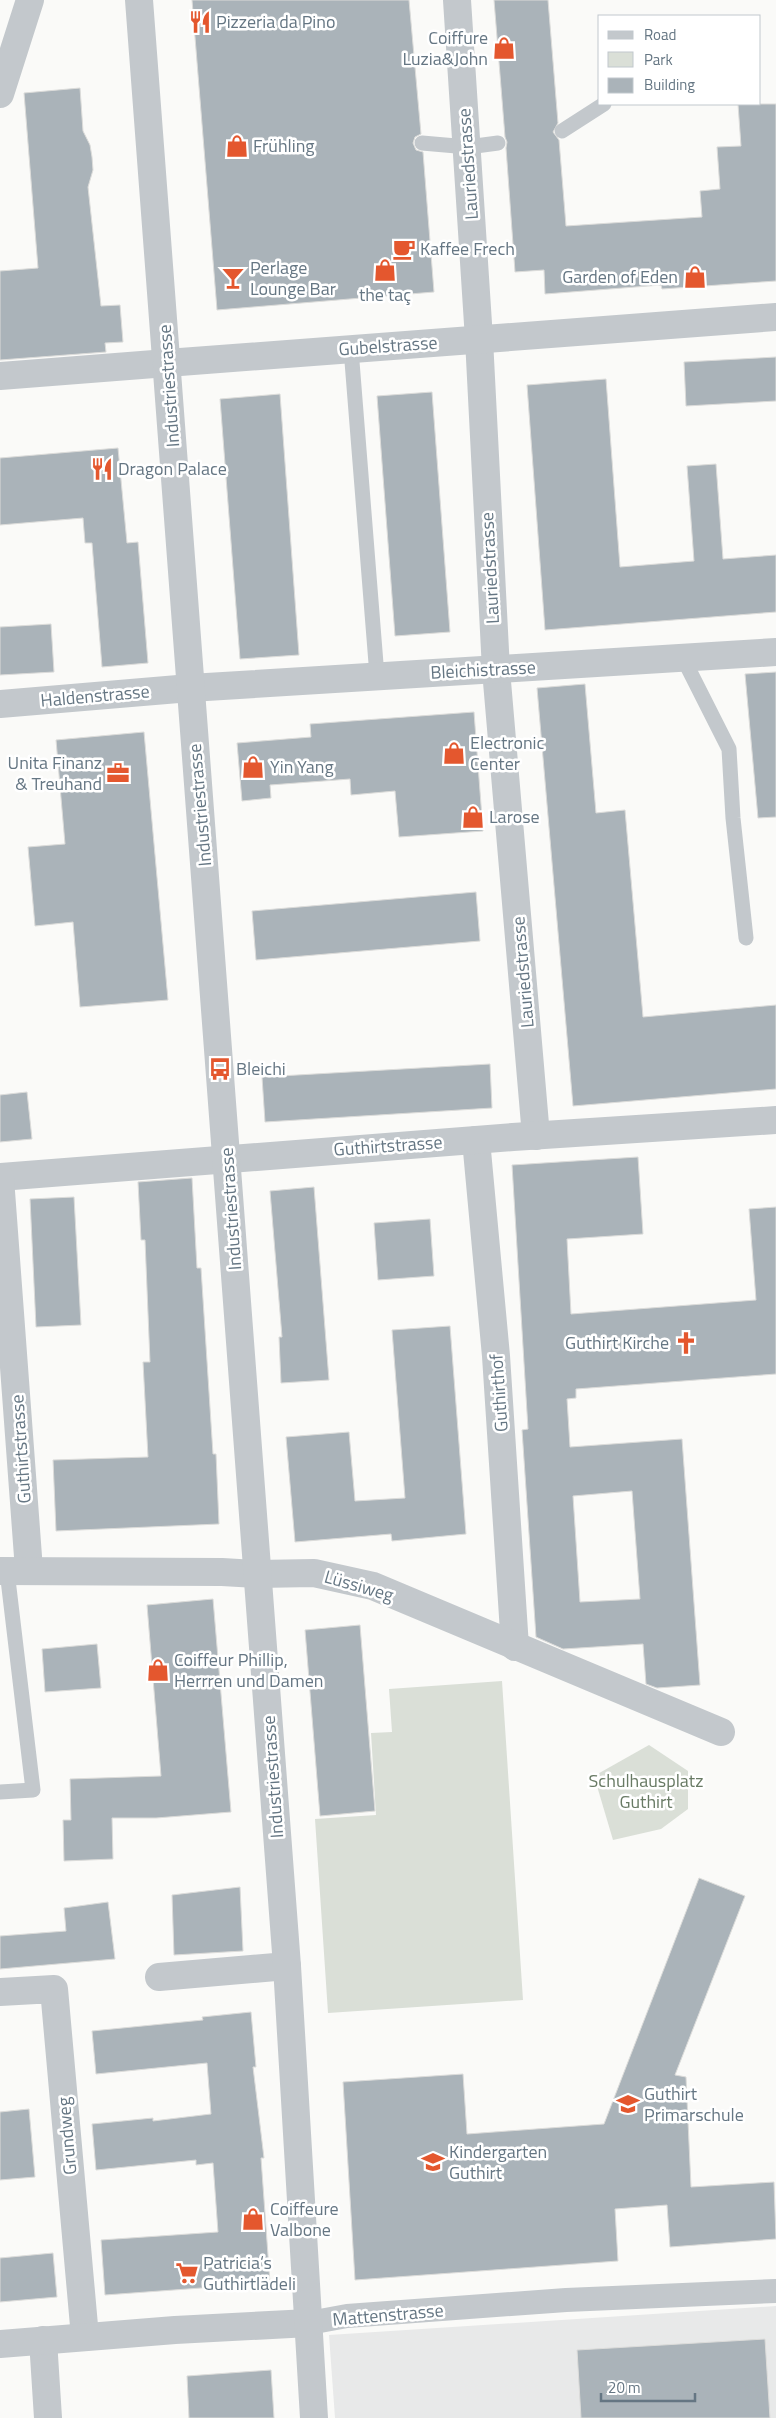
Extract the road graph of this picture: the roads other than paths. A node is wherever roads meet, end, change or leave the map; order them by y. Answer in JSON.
{"nodes":[{"id":1,"x":30,"y":0,"type":"edge"},
{"id":2,"x":139,"y":0,"type":"edge"},
{"id":3,"x":457,"y":0,"type":"edge"},
{"id":4,"x":0,"y":94,"type":"edge"},
{"id":5,"x":602,"y":105,"type":"edge"},
{"id":6,"x":562,"y":131,"type":"dead end"},
{"id":7,"x":422,"y":143,"type":"dead end"},
{"id":8,"x":498,"y":143,"type":"dead end"},
{"id":9,"x":468,"y":147,"type":"junction"},
{"id":10,"x":776,"y":317,"type":"edge"},
{"id":11,"x":479,"y":339,"type":"junction"},
{"id":12,"x":351,"y":349,"type":"junction"},
{"id":13,"x":167,"y":363,"type":"junction"},
{"id":14,"x":0,"y":376,"type":"edge"},
{"id":15,"x":776,"y":652,"type":"edge"},
{"id":16,"x":683,"y":658,"type":"junction"},
{"id":17,"x":496,"y":670,"type":"junction"},
{"id":18,"x":377,"y":676,"type":"junction"},
{"id":19,"x":190,"y":688,"type":"junction"},
{"id":20,"x":0,"y":704,"type":"edge"},
{"id":21,"x":746,"y":938,"type":"dead end"},
{"id":22,"x":776,"y":1120,"type":"edge"},
{"id":23,"x":536,"y":1136,"type":"junction"},
{"id":24,"x":476,"y":1140,"type":"junction"},
{"id":25,"x":227,"y":1158,"type":"junction"},
{"id":26,"x":0,"y":1177,"type":"edge"},
{"id":27,"x":12,"y":1571,"type":"edge"},
{"id":28,"x":257,"y":1574,"type":"junction"},
{"id":29,"x":515,"y":1646,"type":"junction"},
{"id":30,"x":722,"y":1732,"type":"dead end"},
{"id":31,"x":0,"y":1792,"type":"edge"},
{"id":32,"x":287,"y":1966,"type":"junction"},
{"id":33,"x":159,"y":1978,"type":"dead end"},
{"id":34,"x":0,"y":1992,"type":"edge"},
{"id":35,"x":776,"y":2291,"type":"edge"},
{"id":36,"x":309,"y":2323,"type":"junction"},
{"id":37,"x":85,"y":2337,"type":"junction"},
{"id":38,"x":43,"y":2340,"type":"junction"},
{"id":39,"x":0,"y":2344,"type":"edge"},
{"id":40,"x":48,"y":2418,"type":"edge"},
{"id":41,"x":314,"y":2418,"type":"edge"}],
"edges":[{"from":1,"to":4,"type":"street"},
{"from":2,"to":13,"type":"street","name":"Industriestrasse"},
{"from":3,"to":9,"type":"street","name":"Lauriedstrasse"},
{"from":5,"to":6,"type":"lane"},
{"from":7,"to":9,"type":"lane"},
{"from":8,"to":9,"type":"lane"},
{"from":9,"to":11,"type":"street","name":"Lauriedstrasse"},
{"from":10,"to":11,"type":"street","name":"Gubelstrasse"},
{"from":11,"to":12,"type":"street","name":"Gubelstrasse"},
{"from":11,"to":17,"type":"street","name":"Lauriedstrasse"},
{"from":12,"to":13,"type":"street","name":"Gubelstrasse"},
{"from":12,"to":18,"type":"lane"},
{"from":13,"to":14,"type":"street","name":"Gubelstrasse"},
{"from":13,"to":19,"type":"street","name":"Industriestrasse"},
{"from":15,"to":16,"type":"street","name":"Bleichistrasse"},
{"from":16,"to":17,"type":"street","name":"Bleichistrasse"},
{"from":16,"to":21,"type":"lane"},
{"from":17,"to":18,"type":"street","name":"Bleichistrasse"},
{"from":17,"to":23,"type":"street","name":"Lauriedstrasse"},
{"from":18,"to":19,"type":"street","name":"Bleichistrasse"},
{"from":19,"to":20,"type":"street","name":"Haldenstrasse"},
{"from":19,"to":25,"type":"street","name":"Industriestrasse"},
{"from":22,"to":23,"type":"street","name":"Guthirtstrasse"},
{"from":23,"to":24,"type":"street","name":"Guthirtstrasse"},
{"from":24,"to":25,"type":"street","name":"Guthirtstrasse"},
{"from":24,"to":29,"type":"street","name":"Guthirthof"},
{"from":25,"to":26,"type":"street","name":"Guthirtstrasse"},
{"from":25,"to":28,"type":"street","name":"Industriestrasse"},
{"from":26,"to":27,"type":"street","name":"Guthirtstrasse"},
{"from":27,"to":28,"type":"street","name":"Lüssiweg"},
{"from":27,"to":31,"type":"lane"},
{"from":28,"to":29,"type":"street","name":"Lüssiweg"},
{"from":28,"to":32,"type":"street","name":"Industriestrasse"},
{"from":29,"to":30,"type":"street","name":"Lüssiweg"},
{"from":32,"to":33,"type":"street"},
{"from":32,"to":36,"type":"street","name":"Industriestrasse"},
{"from":34,"to":37,"type":"street","name":"Grundweg"},
{"from":35,"to":36,"type":"street","name":"Mattenstrasse"},
{"from":36,"to":37,"type":"street","name":"Mattenstrasse"},
{"from":36,"to":41,"type":"street","name":"Industriestrasse"},
{"from":37,"to":38,"type":"street","name":"Mattenstrasse"},
{"from":38,"to":39,"type":"street","name":"Mattenstrasse"},
{"from":38,"to":40,"type":"street"}]}
